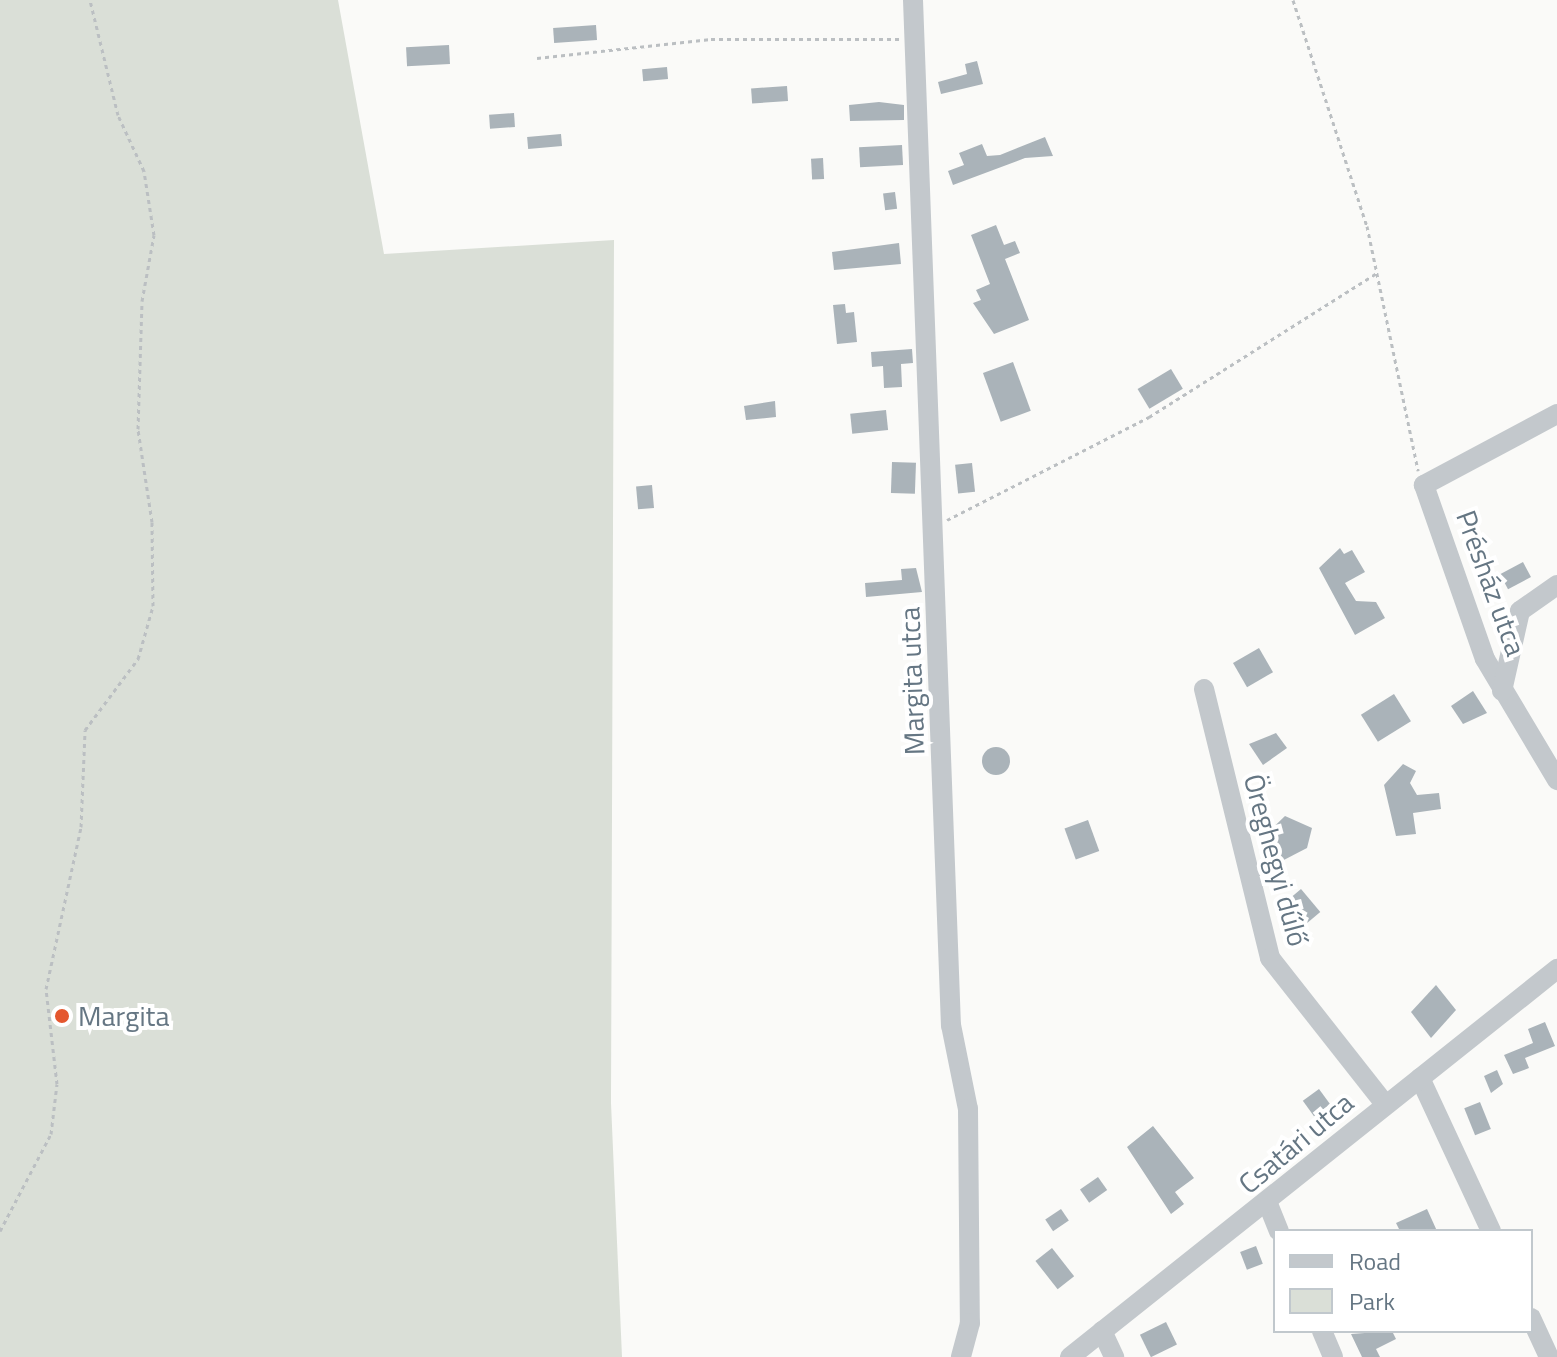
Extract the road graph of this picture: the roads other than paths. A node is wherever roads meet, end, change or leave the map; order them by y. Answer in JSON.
{"nodes":[{"id":1,"x":913,"y":0,"type":"edge"},
{"id":2,"x":1557,"y":414,"type":"edge"},
{"id":3,"x":1557,"y":585,"type":"edge"},
{"id":4,"x":1204,"y":689,"type":"dead end"},
{"id":5,"x":1502,"y":691,"type":"junction"},
{"id":6,"x":1557,"y":780,"type":"edge"},
{"id":7,"x":1557,"y":969,"type":"edge"},
{"id":8,"x":1420,"y":1078,"type":"junction"},
{"id":9,"x":1385,"y":1104,"type":"junction"},
{"id":10,"x":1268,"y":1204,"type":"junction"},
{"id":11,"x":1278,"y":1229,"type":"edge"},
{"id":12,"x":1490,"y":1229,"type":"edge"},
{"id":13,"x":1533,"y":1322,"type":"edge"},
{"id":14,"x":1102,"y":1331,"type":"junction"},
{"id":15,"x":1323,"y":1333,"type":"edge"},
{"id":16,"x":961,"y":1357,"type":"edge"},
{"id":17,"x":1070,"y":1357,"type":"edge"},
{"id":18,"x":1114,"y":1357,"type":"edge"},
{"id":19,"x":1333,"y":1357,"type":"edge"},
{"id":20,"x":1549,"y":1357,"type":"edge"}],
"edges":[{"from":1,"to":16,"type":"street","name":"Margita utca"},
{"from":2,"to":5,"type":"street","name":"Présház utca"},
{"from":3,"to":5,"type":"street"},
{"from":4,"to":9,"type":"street","name":"Öreghegyi dűlő"},
{"from":5,"to":6,"type":"street","name":"Présház utca"},
{"from":7,"to":8,"type":"street","name":"Csatári utca"},
{"from":8,"to":9,"type":"street","name":"Csatári utca"},
{"from":8,"to":12,"type":"street"},
{"from":9,"to":10,"type":"street","name":"Csatári utca"},
{"from":10,"to":11,"type":"street"},
{"from":10,"to":14,"type":"street","name":"Csatári utca"},
{"from":13,"to":20,"type":"street"},
{"from":14,"to":17,"type":"street","name":"Csatári utca"},
{"from":14,"to":18,"type":"street"},
{"from":15,"to":19,"type":"street"}]}
